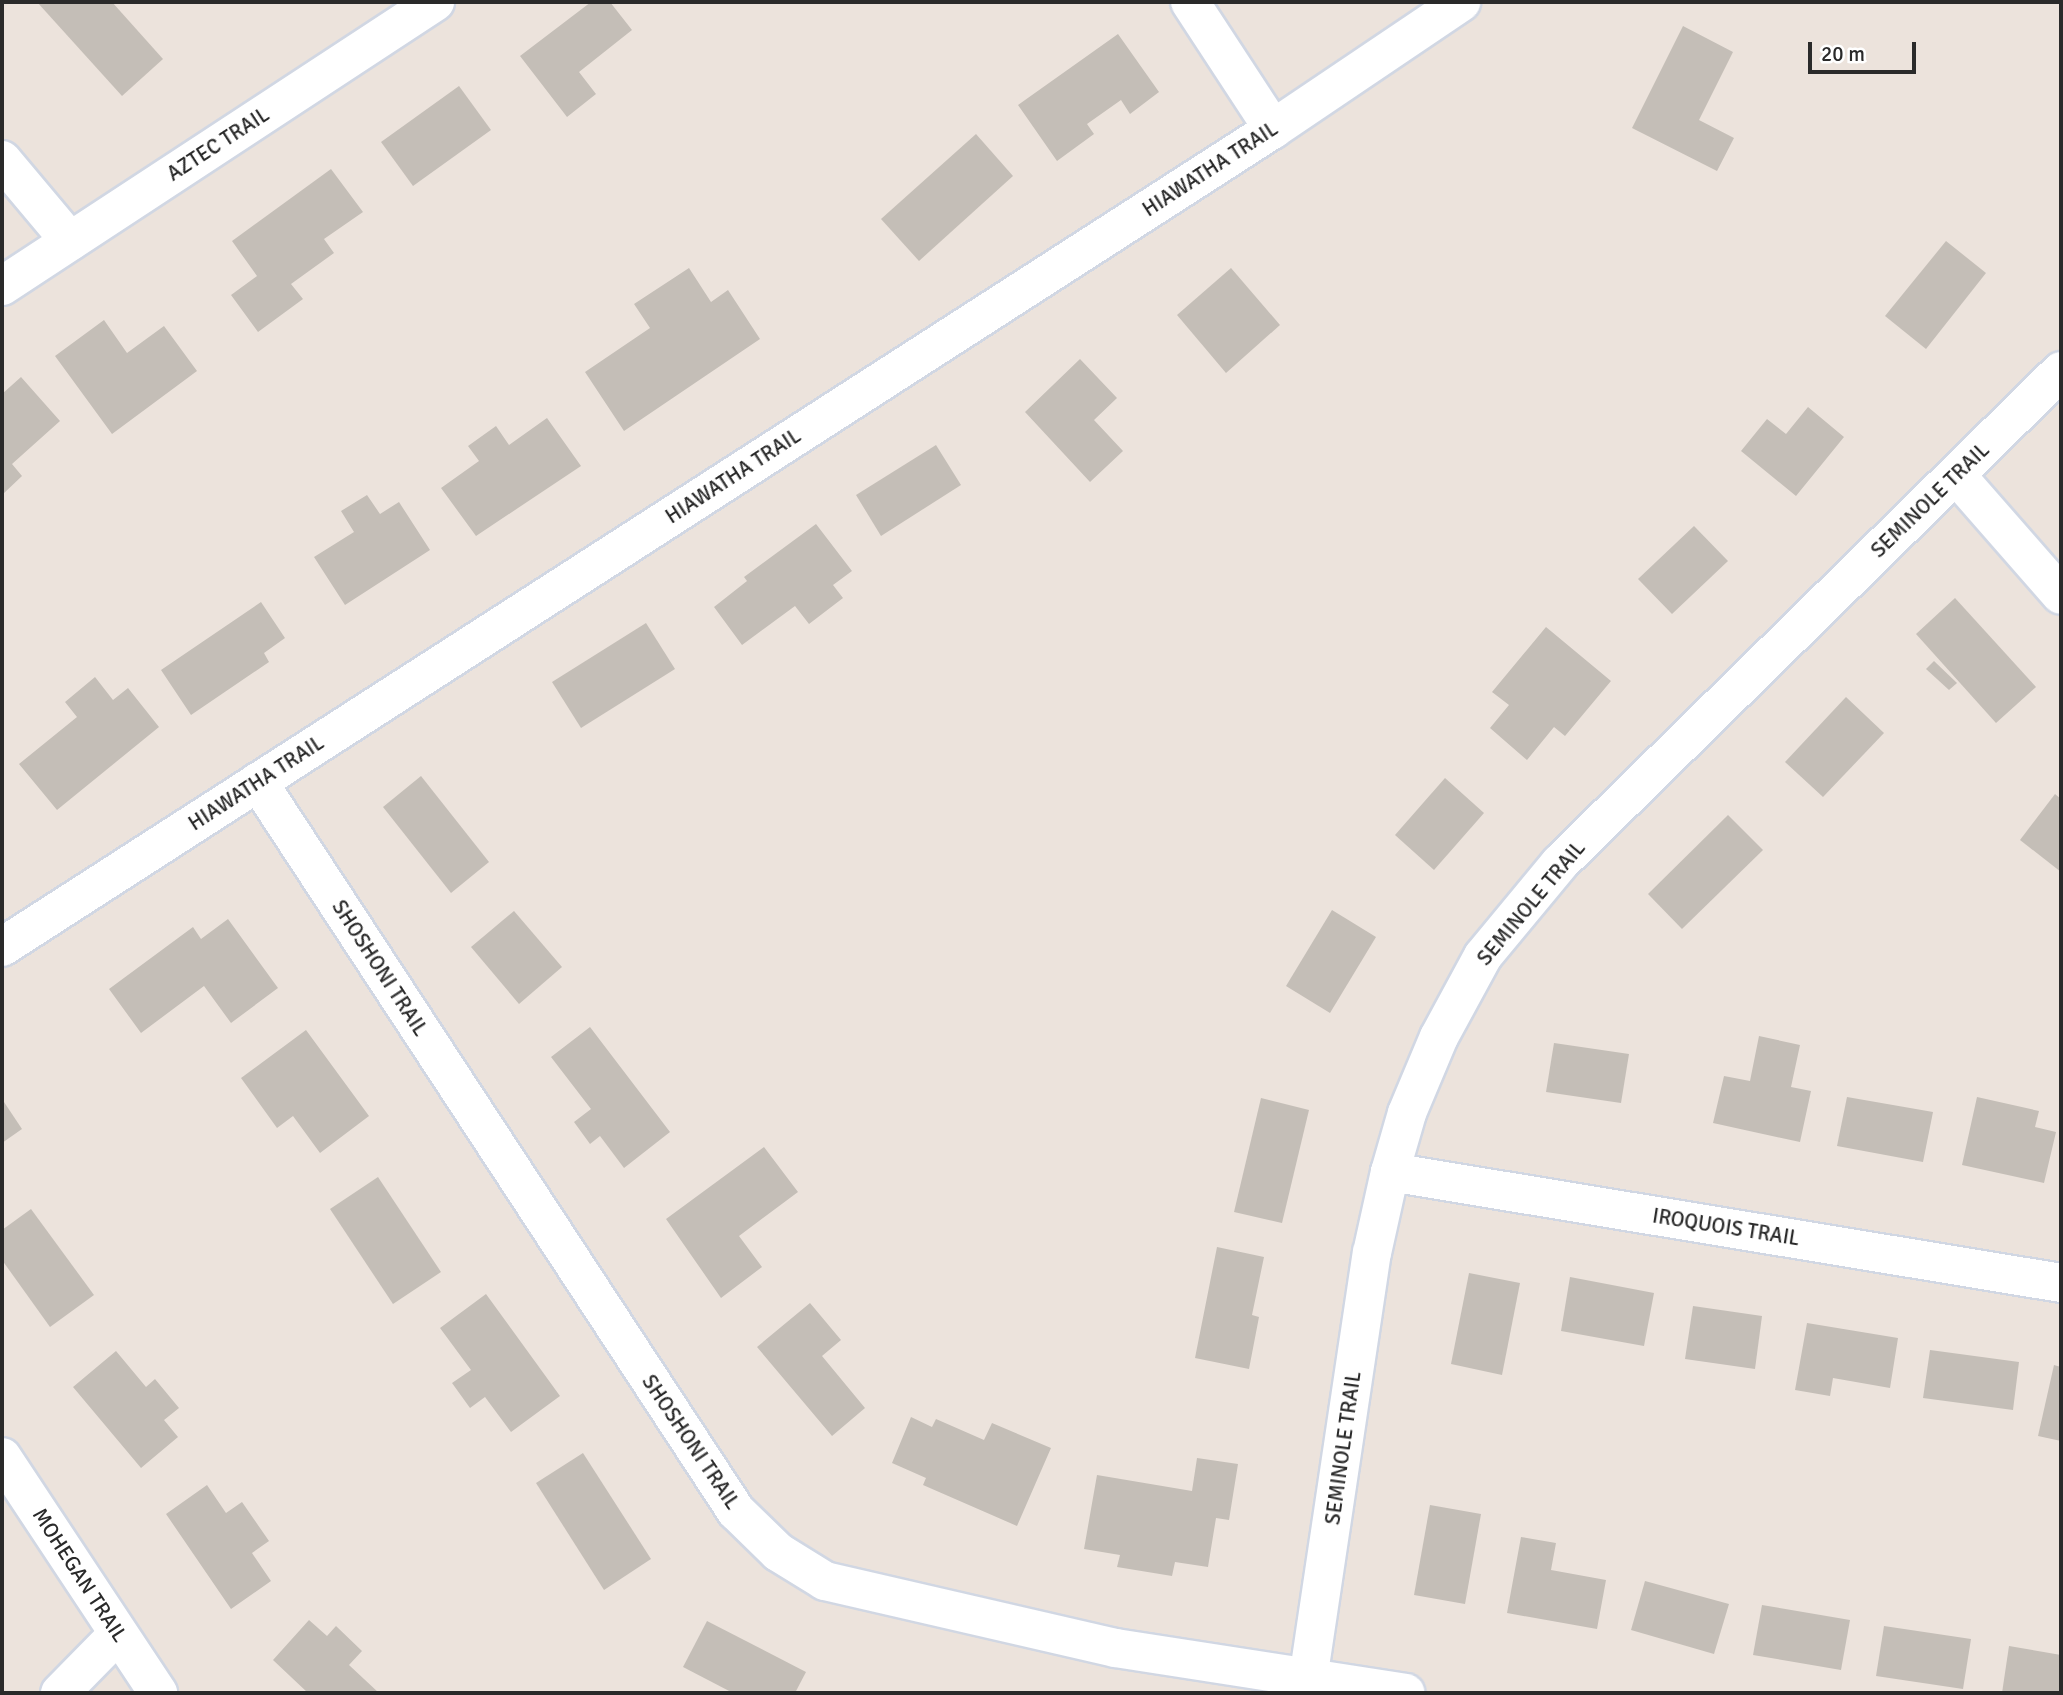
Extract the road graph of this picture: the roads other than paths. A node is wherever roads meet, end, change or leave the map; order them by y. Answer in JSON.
{"nodes":[{"id":1,"x":435,"y":2,"type":"edge"},
{"id":2,"x":1190,"y":2,"type":"edge"},
{"id":3,"x":1461,"y":2,"type":"edge"},
{"id":4,"x":1273,"y":129,"type":"junction"},
{"id":5,"x":2,"y":160,"type":"edge"},
{"id":6,"x":70,"y":241,"type":"junction"},
{"id":7,"x":2,"y":286,"type":"edge"},
{"id":8,"x":2061,"y":371,"type":"edge"},
{"id":9,"x":1956,"y":474,"type":"junction"},
{"id":10,"x":2061,"y":595,"type":"edge"},
{"id":11,"x":258,"y":782,"type":"junction"},
{"id":12,"x":2,"y":947,"type":"edge"},
{"id":13,"x":1390,"y":1172,"type":"junction"},
{"id":14,"x":2061,"y":1283,"type":"edge"},
{"id":15,"x":2,"y":1457,"type":"edge"},
{"id":16,"x":118,"y":1634,"type":"junction"},
{"id":17,"x":1307,"y":1686,"type":"edge"},
{"id":18,"x":60,"y":1693,"type":"edge"},
{"id":19,"x":158,"y":1693,"type":"edge"},
{"id":20,"x":1406,"y":1693,"type":"edge"}],
"edges":[{"from":1,"to":6,"type":"street","name":"AZTEC TRAIL"},
{"from":2,"to":4,"type":"street"},
{"from":3,"to":4,"type":"street","name":"HIAWATHA TRAIL"},
{"from":4,"to":11,"type":"street","name":"HIAWATHA TRAIL"},
{"from":5,"to":6,"type":"street"},
{"from":6,"to":7,"type":"street","name":"AZTEC TRAIL"},
{"from":8,"to":9,"type":"street","name":"SEMINOLE TRAIL"},
{"from":9,"to":10,"type":"street"},
{"from":9,"to":13,"type":"street","name":"SEMINOLE TRAIL"},
{"from":11,"to":12,"type":"street","name":"HIAWATHA TRAIL"},
{"from":11,"to":17,"type":"street","name":"SHOSHONI TRAIL"},
{"from":13,"to":14,"type":"street","name":"IROQUOIS TRAIL"},
{"from":13,"to":17,"type":"street","name":"SEMINOLE TRAIL"},
{"from":15,"to":16,"type":"street","name":"MOHEGAN TRAIL"},
{"from":16,"to":18,"type":"street"},
{"from":16,"to":19,"type":"street","name":"MOHEGAN TRAIL"},
{"from":17,"to":20,"type":"street","name":"SHOSHONI TRAIL"}]}
